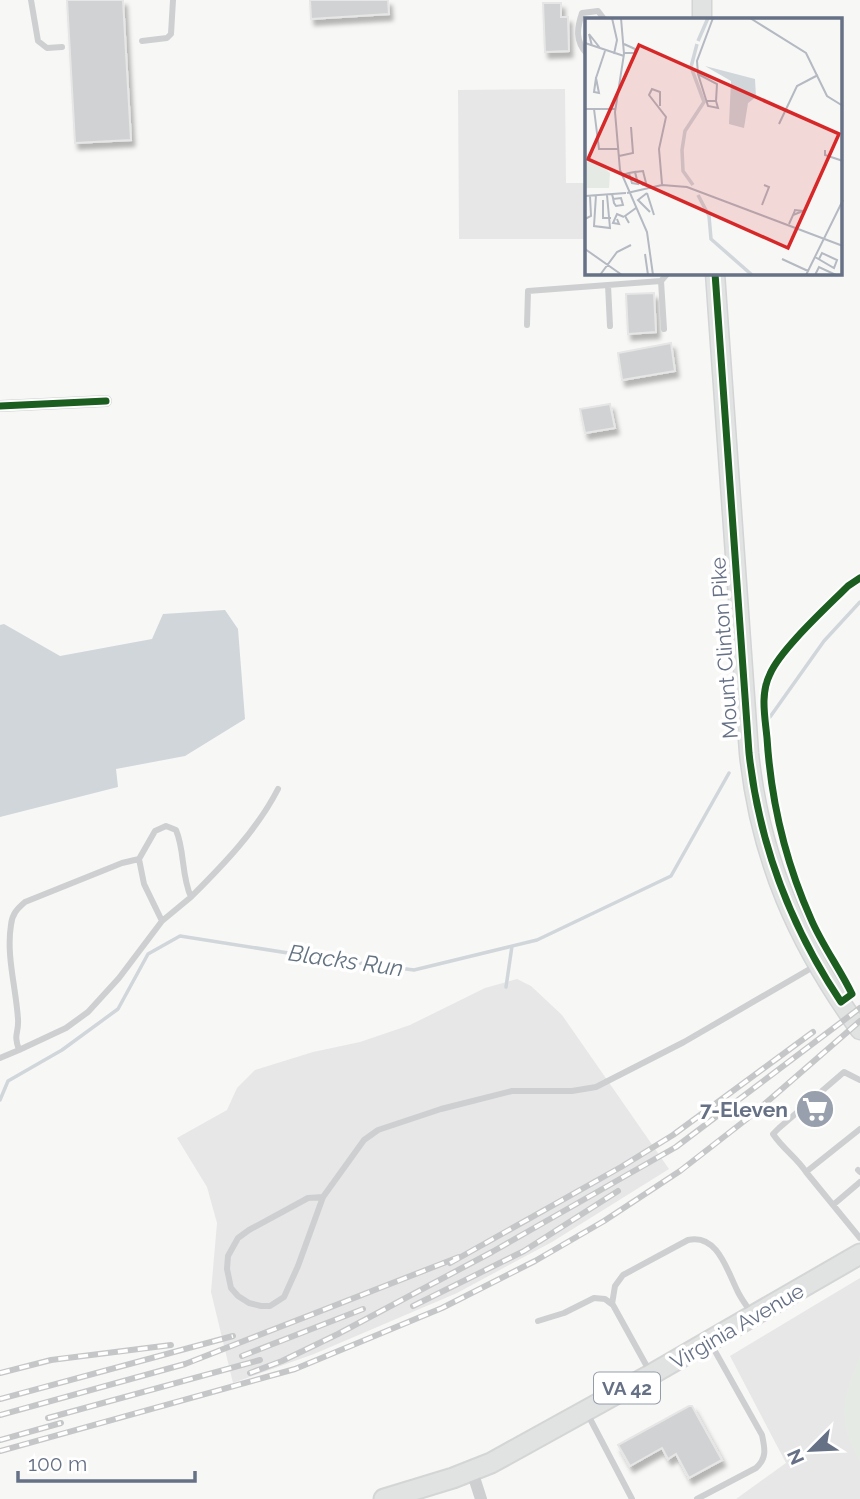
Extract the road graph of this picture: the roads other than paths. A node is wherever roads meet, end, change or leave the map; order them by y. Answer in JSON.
{"nodes":[{"id":1,"x":31,"y":0,"type":"edge"},
{"id":2,"x":173,"y":0,"type":"edge"},
{"id":3,"x":702,"y":0,"type":"edge"},
{"id":4,"x":603,"y":18,"type":"edge"},
{"id":5,"x":702,"y":18,"type":"edge"},
{"id":6,"x":142,"y":41,"type":"dead end"},
{"id":7,"x":62,"y":47,"type":"dead end"},
{"id":8,"x":585,"y":52,"type":"edge"},
{"id":9,"x":666,"y":275,"type":"edge"},
{"id":10,"x":715,"y":275,"type":"edge"},
{"id":11,"x":661,"y":281,"type":"junction"},
{"id":12,"x":608,"y":285,"type":"junction"},
{"id":13,"x":527,"y":325,"type":"dead end"},
{"id":14,"x":610,"y":326,"type":"dead end"},
{"id":15,"x":664,"y":329,"type":"dead end"},
{"id":16,"x":106,"y":401,"type":"dead end"},
{"id":17,"x":0,"y":406,"type":"edge"},
{"id":18,"x":278,"y":789,"type":"dead end"},
{"id":19,"x":139,"y":859,"type":"junction"},
{"id":20,"x":191,"y":897,"type":"junction"},
{"id":21,"x":162,"y":922,"type":"junction"},
{"id":22,"x":817,"y":965,"type":"junction"},
{"id":23,"x":860,"y":1030,"type":"edge"},
{"id":24,"x":19,"y":1050,"type":"junction"},
{"id":25,"x":0,"y":1058,"type":"edge"},
{"id":26,"x":860,"y":1080,"type":"edge"},
{"id":27,"x":860,"y":1129,"type":"edge"},
{"id":28,"x":806,"y":1172,"type":"junction"},
{"id":29,"x":860,"y":1182,"type":"edge"},
{"id":30,"x":842,"y":1185,"type":"dead end"},
{"id":31,"x":849,"y":1192,"type":"junction"},
{"id":32,"x":324,"y":1197,"type":"junction"},
{"id":33,"x":833,"y":1205,"type":"junction"},
{"id":34,"x":860,"y":1238,"type":"edge"},
{"id":35,"x":860,"y":1254,"type":"edge"},
{"id":36,"x":612,"y":1304,"type":"junction"},
{"id":37,"x":753,"y":1317,"type":"junction"},
{"id":38,"x":538,"y":1321,"type":"dead end"},
{"id":39,"x":710,"y":1342,"type":"junction"},
{"id":40,"x":652,"y":1374,"type":"junction"},
{"id":41,"x":586,"y":1412,"type":"junction"},
{"id":42,"x":472,"y":1471,"type":"junction"},
{"id":43,"x":384,"y":1499,"type":"edge"},
{"id":44,"x":481,"y":1499,"type":"edge"},
{"id":45,"x":632,"y":1499,"type":"edge"},
{"id":46,"x":697,"y":1499,"type":"edge"}],
"edges":[{"from":1,"to":7,"type":"lane"},
{"from":2,"to":6,"type":"lane"},
{"from":3,"to":5,"type":"main road"},
{"from":4,"to":8,"type":"lane"},
{"from":9,"to":11,"type":"lane"},
{"from":10,"to":22,"type":"main road","name":"Mount Clinton Pike"},
{"from":11,"to":12,"type":"lane"},
{"from":11,"to":15,"type":"lane"},
{"from":12,"to":13,"type":"lane"},
{"from":12,"to":14,"type":"lane"},
{"from":16,"to":17,"type":"street"},
{"from":18,"to":20,"type":"lane"},
{"from":19,"to":20,"type":"lane"},
{"from":19,"to":21,"type":"lane"},
{"from":19,"to":24,"type":"lane"},
{"from":20,"to":21,"type":"lane"},
{"from":21,"to":24,"type":"lane"},
{"from":22,"to":23,"type":"main road","name":"Mount Clinton Pike"},
{"from":22,"to":32,"type":"lane"},
{"from":24,"to":25,"type":"lane"},
{"from":26,"to":28,"type":"lane"},
{"from":27,"to":28,"type":"lane"},
{"from":28,"to":33,"type":"lane"},
{"from":29,"to":31,"type":"lane"},
{"from":30,"to":31,"type":"lane"},
{"from":31,"to":33,"type":"lane"},
{"from":32,"to":32,"type":"lane"},
{"from":33,"to":34,"type":"lane"},
{"from":35,"to":37,"type":"main road","name":"Virginia Avenue","number":"VA 42"},
{"from":36,"to":37,"type":"lane"},
{"from":36,"to":38,"type":"lane"},
{"from":36,"to":40,"type":"lane"},
{"from":37,"to":39,"type":"main road","name":"Virginia Avenue","number":"VA 42"},
{"from":39,"to":40,"type":"main road","name":"Virginia Avenue","number":"VA 42"},
{"from":39,"to":46,"type":"lane"},
{"from":40,"to":41,"type":"main road","name":"Virginia Avenue","number":"VA 42"},
{"from":41,"to":42,"type":"main road","name":"Virginia Avenue","number":"VA 42"},
{"from":41,"to":45,"type":"lane"},
{"from":42,"to":43,"type":"main road","name":"Virginia Avenue","number":"VA 42"},
{"from":42,"to":44,"type":"street"}]}
